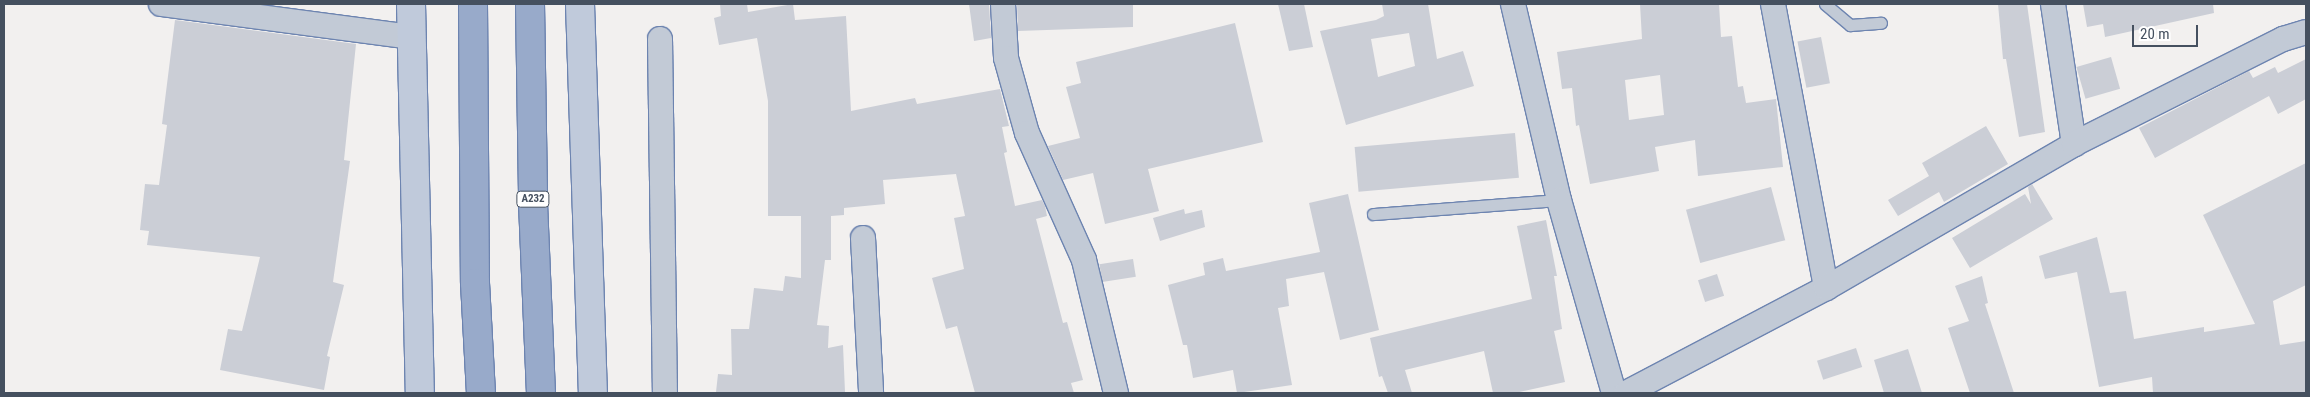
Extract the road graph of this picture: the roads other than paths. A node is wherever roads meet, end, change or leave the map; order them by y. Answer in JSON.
{"nodes":[{"id":1,"x":161,"y":4,"type":"edge"},
{"id":2,"x":411,"y":4,"type":"edge"},
{"id":3,"x":473,"y":4,"type":"edge"},
{"id":4,"x":530,"y":4,"type":"edge"},
{"id":5,"x":580,"y":4,"type":"edge"},
{"id":6,"x":1003,"y":4,"type":"edge"},
{"id":7,"x":1513,"y":4,"type":"edge"},
{"id":8,"x":1774,"y":4,"type":"edge"},
{"id":9,"x":1825,"y":4,"type":"edge"},
{"id":10,"x":2053,"y":4,"type":"edge"},
{"id":11,"x":1881,"y":23,"type":"dead end"},
{"id":12,"x":2306,"y":32,"type":"edge"},
{"id":13,"x":412,"y":38,"type":"junction"},
{"id":14,"x":660,"y":39,"type":"dead end"},
{"id":15,"x":2074,"y":144,"type":"junction"},
{"id":16,"x":1559,"y":200,"type":"junction"},
{"id":17,"x":1373,"y":214,"type":"dead end"},
{"id":18,"x":863,"y":238,"type":"dead end"},
{"id":19,"x":1826,"y":288,"type":"junction"},
{"id":20,"x":420,"y":393,"type":"edge"},
{"id":21,"x":481,"y":393,"type":"edge"},
{"id":22,"x":541,"y":393,"type":"edge"},
{"id":23,"x":593,"y":393,"type":"edge"},
{"id":24,"x":665,"y":393,"type":"edge"},
{"id":25,"x":872,"y":393,"type":"edge"},
{"id":26,"x":1116,"y":393,"type":"edge"},
{"id":27,"x":1614,"y":393,"type":"edge"},
{"id":28,"x":1626,"y":393,"type":"edge"}],
"edges":[{"from":1,"to":13,"type":"street"},
{"from":2,"to":13,"type":"main road"},
{"from":3,"to":21,"type":"highway"},
{"from":4,"to":22,"type":"highway","number":"A232"},
{"from":5,"to":23,"type":"main road"},
{"from":6,"to":26,"type":"street"},
{"from":7,"to":16,"type":"street"},
{"from":8,"to":19,"type":"street"},
{"from":9,"to":11,"type":"lane"},
{"from":10,"to":15,"type":"street"},
{"from":12,"to":15,"type":"street"},
{"from":13,"to":20,"type":"main road"},
{"from":14,"to":24,"type":"street"},
{"from":15,"to":19,"type":"street"},
{"from":16,"to":17,"type":"lane"},
{"from":16,"to":27,"type":"street"},
{"from":18,"to":25,"type":"street"},
{"from":19,"to":28,"type":"street"}]}
